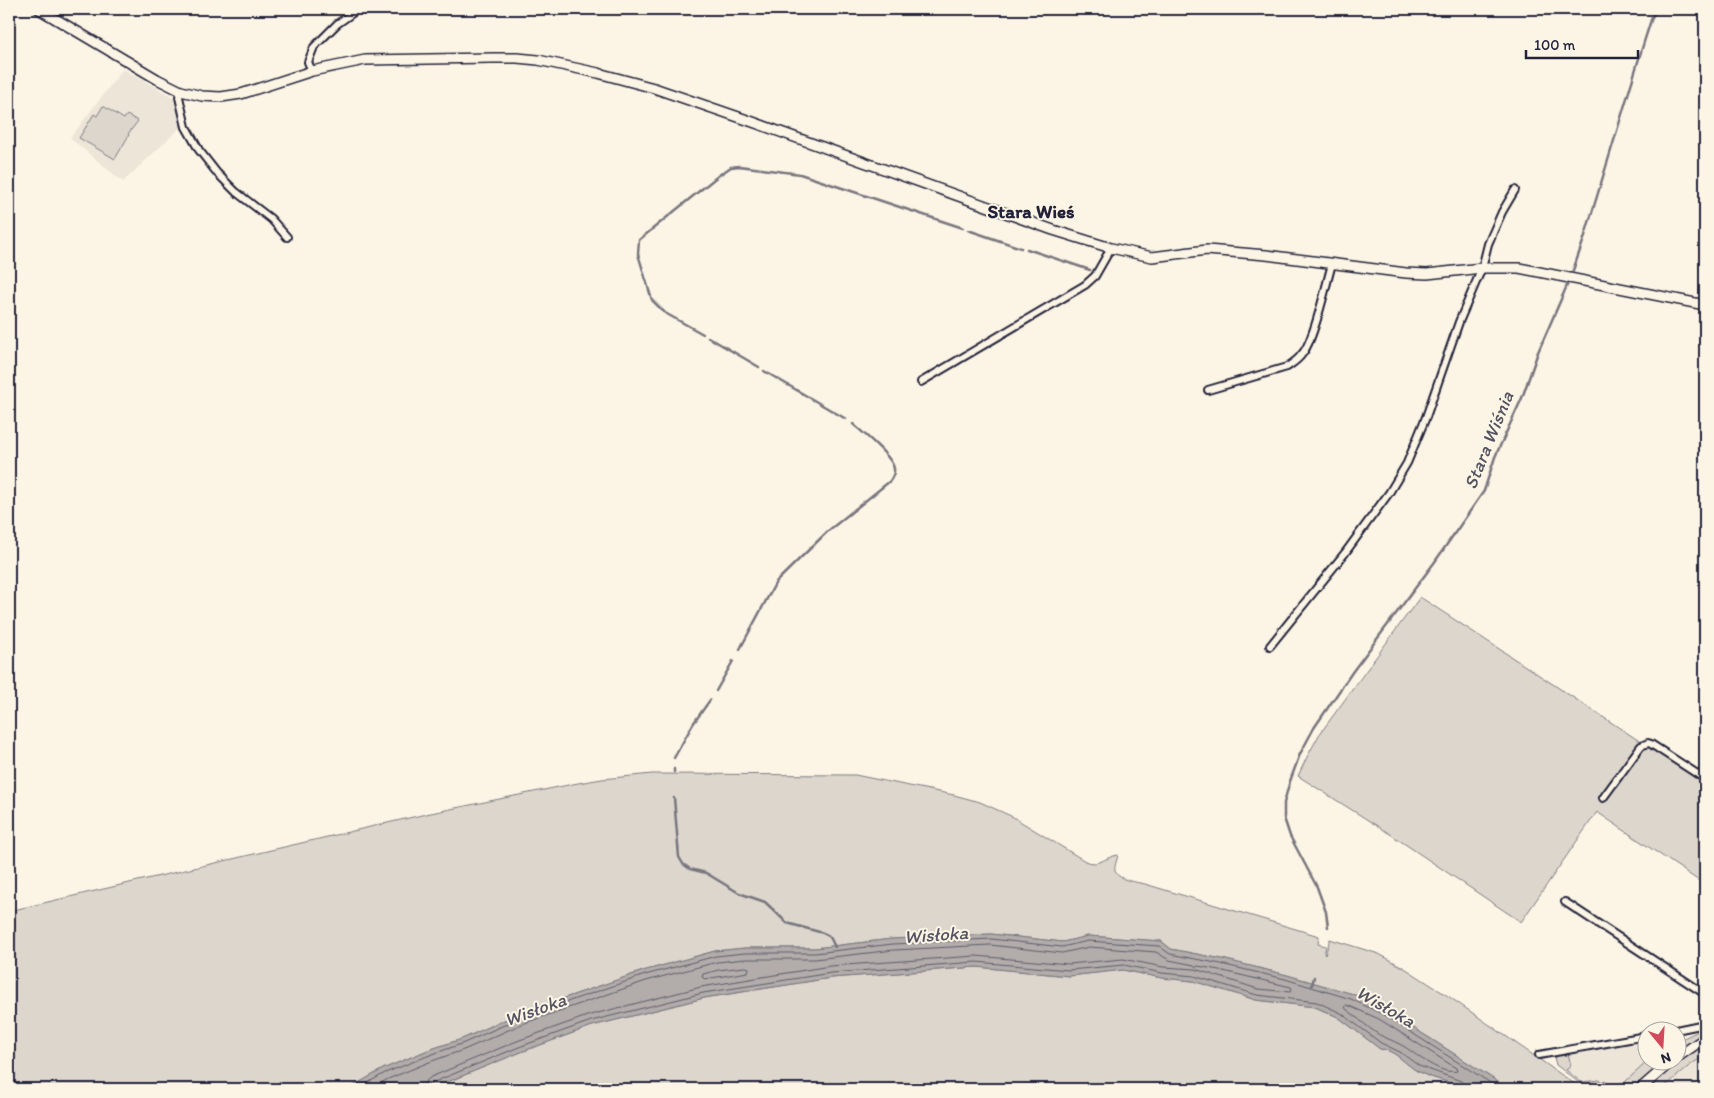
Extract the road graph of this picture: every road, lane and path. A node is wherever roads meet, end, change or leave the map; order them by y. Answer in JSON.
{"nodes":[{"id":1,"x":39,"y":9,"type":"edge"},
{"id":2,"x":358,"y":9,"type":"edge"},
{"id":3,"x":312,"y":70,"type":"junction"},
{"id":4,"x":180,"y":91,"type":"junction"},
{"id":5,"x":1515,"y":190,"type":"dead end"},
{"id":6,"x":287,"y":237,"type":"dead end"},
{"id":7,"x":1111,"y":248,"type":"junction"},
{"id":8,"x":1332,"y":264,"type":"junction"},
{"id":9,"x":1482,"y":268,"type":"junction"},
{"id":10,"x":1705,"y":305,"type":"edge"},
{"id":11,"x":920,"y":382,"type":"dead end"},
{"id":12,"x":1208,"y":390,"type":"dead end"},
{"id":13,"x":1270,"y":646,"type":"dead end"},
{"id":14,"x":1705,"y":780,"type":"edge"},
{"id":15,"x":1603,"y":798,"type":"dead end"},
{"id":16,"x":1565,"y":902,"type":"dead end"},
{"id":17,"x":1705,"y":994,"type":"edge"},
{"id":18,"x":1705,"y":1024,"type":"edge"},
{"id":19,"x":1686,"y":1028,"type":"edge"},
{"id":20,"x":1636,"y":1038,"type":"edge"},
{"id":21,"x":1705,"y":1038,"type":"edge"},
{"id":22,"x":1686,"y":1051,"type":"edge"},
{"id":23,"x":1539,"y":1055,"type":"dead end"},
{"id":24,"x":1662,"y":1070,"type":"edge"},
{"id":25,"x":1640,"y":1089,"type":"edge"}],
"edges":[{"from":1,"to":4,"type":"street"},
{"from":2,"to":3,"type":"street"},
{"from":3,"to":4,"type":"street"},
{"from":3,"to":7,"type":"street"},
{"from":4,"to":6,"type":"street"},
{"from":5,"to":9,"type":"street"},
{"from":7,"to":8,"type":"street"},
{"from":7,"to":11,"type":"street"},
{"from":8,"to":9,"type":"street"},
{"from":8,"to":12,"type":"street"},
{"from":9,"to":10,"type":"street"},
{"from":9,"to":13,"type":"street"},
{"from":14,"to":15,"type":"street"},
{"from":16,"to":17,"type":"street"},
{"from":18,"to":19,"type":"street"},
{"from":20,"to":23,"type":"street"},
{"from":21,"to":22,"type":"street"},
{"from":24,"to":25,"type":"street"}]}
